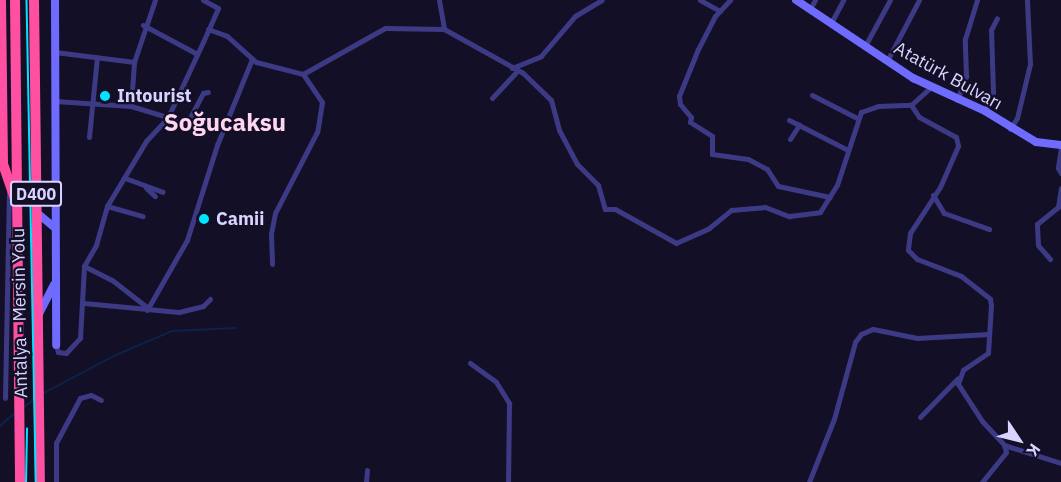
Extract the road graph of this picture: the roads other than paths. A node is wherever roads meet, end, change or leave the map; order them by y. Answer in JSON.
{"nodes":[{"id":1,"x":1,"y":0,"type":"edge"},
{"id":2,"x":11,"y":0,"type":"edge"},
{"id":3,"x":15,"y":0,"type":"edge"},
{"id":4,"x":34,"y":0,"type":"edge"},
{"id":5,"x":39,"y":0,"type":"edge"},
{"id":6,"x":55,"y":0,"type":"edge"},
{"id":7,"x":155,"y":0,"type":"edge"},
{"id":8,"x":203,"y":0,"type":"edge"},
{"id":9,"x":220,"y":0,"type":"edge"},
{"id":10,"x":447,"y":0,"type":"edge"},
{"id":11,"x":602,"y":0,"type":"edge"},
{"id":12,"x":700,"y":0,"type":"edge"},
{"id":13,"x":730,"y":0,"type":"edge"},
{"id":14,"x":796,"y":0,"type":"edge"},
{"id":15,"x":815,"y":0,"type":"edge"},
{"id":16,"x":843,"y":0,"type":"edge"},
{"id":17,"x":890,"y":0,"type":"edge"},
{"id":18,"x":919,"y":0,"type":"edge"},
{"id":19,"x":977,"y":0,"type":"edge"},
{"id":20,"x":1027,"y":0,"type":"edge"},
{"id":21,"x":440,"y":2,"type":"edge"},
{"id":22,"x":218,"y":8,"type":"junction"},
{"id":23,"x":810,"y":9,"type":"junction"},
{"id":24,"x":720,"y":11,"type":"junction"},
{"id":25,"x":997,"y":18,"type":"dead end"},
{"id":26,"x":831,"y":23,"type":"junction"},
{"id":27,"x":143,"y":25,"type":"junction"},
{"id":28,"x":208,"y":29,"type":"junction"},
{"id":29,"x":444,"y":29,"type":"junction"},
{"id":30,"x":16,"y":36,"type":"junction"},
{"id":31,"x":34,"y":36,"type":"junction"},
{"id":32,"x":1,"y":43,"type":"edge"},
{"id":33,"x":865,"y":46,"type":"junction"},
{"id":34,"x":55,"y":52,"type":"junction"},
{"id":35,"x":197,"y":54,"type":"junction"},
{"id":36,"x":97,"y":57,"type":"junction"},
{"id":37,"x":252,"y":59,"type":"junction"},
{"id":38,"x":887,"y":61,"type":"junction"},
{"id":39,"x":134,"y":62,"type":"junction"},
{"id":40,"x":515,"y":69,"type":"junction"},
{"id":41,"x":303,"y":75,"type":"junction"},
{"id":42,"x":931,"y":87,"type":"junction"},
{"id":43,"x":208,"y":92,"type":"dead end"},
{"id":44,"x":812,"y":95,"type":"dead end"},
{"id":45,"x":492,"y":98,"type":"dead end"},
{"id":46,"x":957,"y":100,"type":"junction"},
{"id":47,"x":55,"y":101,"type":"junction"},
{"id":48,"x":92,"y":103,"type":"junction"},
{"id":49,"x":911,"y":105,"type":"junction"},
{"id":50,"x":131,"y":106,"type":"junction"},
{"id":51,"x":985,"y":111,"type":"junction"},
{"id":52,"x":168,"y":117,"type":"junction"},
{"id":53,"x":857,"y":118,"type":"junction"},
{"id":54,"x":789,"y":120,"type":"dead end"},
{"id":55,"x":799,"y":125,"type":"junction"},
{"id":56,"x":1010,"y":129,"type":"junction"},
{"id":57,"x":88,"y":137,"type":"dead end"},
{"id":58,"x":790,"y":139,"type":"dead end"},
{"id":59,"x":1061,"y":146,"type":"edge"},
{"id":60,"x":848,"y":150,"type":"junction"},
{"id":61,"x":1061,"y":173,"type":"edge"},
{"id":62,"x":125,"y":178,"type":"junction"},
{"id":63,"x":9,"y":183,"type":"junction"},
{"id":64,"x":145,"y":187,"type":"junction"},
{"id":65,"x":1061,"y":188,"type":"edge"},
{"id":66,"x":162,"y":192,"type":"dead end"},
{"id":67,"x":933,"y":195,"type":"junction"},
{"id":68,"x":155,"y":196,"type":"dead end"},
{"id":69,"x":830,"y":197,"type":"junction"},
{"id":70,"x":107,"y":206,"type":"junction"},
{"id":71,"x":18,"y":207,"type":"junction"},
{"id":72,"x":36,"y":212,"type":"junction"},
{"id":73,"x":3,"y":215,"type":"edge"},
{"id":74,"x":143,"y":216,"type":"dead end"},
{"id":75,"x":54,"y":227,"type":"junction"},
{"id":76,"x":989,"y":229,"type":"dead end"},
{"id":77,"x":1050,"y":260,"type":"dead end"},
{"id":78,"x":272,"y":264,"type":"dead end"},
{"id":79,"x":84,"y":266,"type":"junction"},
{"id":80,"x":55,"y":282,"type":"junction"},
{"id":81,"x":210,"y":299,"type":"dead end"},
{"id":82,"x":84,"y":303,"type":"junction"},
{"id":83,"x":147,"y":309,"type":"junction"},
{"id":84,"x":37,"y":318,"type":"junction"},
{"id":85,"x":988,"y":334,"type":"junction"},
{"id":86,"x":56,"y":345,"type":"joint"},
{"id":87,"x":470,"y":363,"type":"dead end"},
{"id":88,"x":959,"y":377,"type":"junction"},
{"id":89,"x":11,"y":398,"type":"junction"},
{"id":90,"x":101,"y":400,"type":"dead end"},
{"id":91,"x":920,"y":417,"type":"dead end"},
{"id":92,"x":1004,"y":445,"type":"junction"},
{"id":93,"x":39,"y":447,"type":"junction"},
{"id":94,"x":56,"y":447,"type":"junction"},
{"id":95,"x":1061,"y":464,"type":"edge"},
{"id":96,"x":367,"y":470,"type":"dead end"},
{"id":97,"x":982,"y":481,"type":"edge"},
{"id":98,"x":20,"y":482,"type":"edge"},
{"id":99,"x":40,"y":482,"type":"edge"},
{"id":100,"x":56,"y":482,"type":"edge"},
{"id":101,"x":366,"y":482,"type":"edge"},
{"id":102,"x":508,"y":482,"type":"edge"},
{"id":103,"x":809,"y":482,"type":"edge"}],
"edges":[{"from":1,"to":32,"type":"highway"},
{"from":2,"to":30,"type":"highway"},
{"from":3,"to":30,"type":"highway","name":"Antalya - Mersin Yolu","number":"D400"},
{"from":4,"to":31,"type":"highway","name":"Antalya - Mersin Yolu","number":"D400"},
{"from":5,"to":31,"type":"highway"},
{"from":6,"to":34,"type":"street"},
{"from":7,"to":27,"type":"street"},
{"from":8,"to":22,"type":"street"},
{"from":9,"to":22,"type":"street"},
{"from":10,"to":21,"type":"street"},
{"from":11,"to":40,"type":"street"},
{"from":12,"to":24,"type":"street"},
{"from":13,"to":24,"type":"street"},
{"from":14,"to":23,"type":"street","name":"Atatürk Bulvarı"},
{"from":15,"to":23,"type":"street"},
{"from":16,"to":26,"type":"street"},
{"from":17,"to":33,"type":"street"},
{"from":18,"to":38,"type":"street"},
{"from":19,"to":46,"type":"street"},
{"from":20,"to":56,"type":"street"},
{"from":21,"to":29,"type":"street"},
{"from":22,"to":28,"type":"street"},
{"from":23,"to":26,"type":"street","name":"Atatürk Bulvarı"},
{"from":24,"to":69,"type":"street"},
{"from":25,"to":51,"type":"street"},
{"from":26,"to":33,"type":"street","name":"Atatürk Bulvarı"},
{"from":27,"to":35,"type":"street"},
{"from":27,"to":39,"type":"street"},
{"from":28,"to":35,"type":"street"},
{"from":28,"to":37,"type":"street"},
{"from":29,"to":40,"type":"street"},
{"from":29,"to":41,"type":"street"},
{"from":30,"to":71,"type":"highway","name":"Antalya - Mersin Yolu","number":"D400"},
{"from":31,"to":72,"type":"highway","name":"Antalya - Mersin Yolu","number":"D400"},
{"from":32,"to":63,"type":"highway"},
{"from":33,"to":38,"type":"street","name":"Atatürk Bulvarı"},
{"from":34,"to":36,"type":"street"},
{"from":34,"to":47,"type":"street"},
{"from":35,"to":52,"type":"street"},
{"from":36,"to":39,"type":"street"},
{"from":36,"to":48,"type":"street"},
{"from":37,"to":41,"type":"street"},
{"from":37,"to":83,"type":"street"},
{"from":38,"to":42,"type":"street","name":"Atatürk Bulvarı"},
{"from":39,"to":50,"type":"street"},
{"from":40,"to":45,"type":"street"},
{"from":40,"to":69,"type":"street"},
{"from":41,"to":78,"type":"street"},
{"from":42,"to":46,"type":"street","name":"Atatürk Bulvarı"},
{"from":42,"to":49,"type":"street"},
{"from":43,"to":52,"type":"street"},
{"from":44,"to":53,"type":"street"},
{"from":46,"to":51,"type":"street","name":"Atatürk Bulvarı"},
{"from":47,"to":48,"type":"street"},
{"from":47,"to":75,"type":"street"},
{"from":48,"to":50,"type":"street"},
{"from":48,"to":57,"type":"street"},
{"from":49,"to":53,"type":"street"},
{"from":49,"to":67,"type":"street"},
{"from":50,"to":52,"type":"street"},
{"from":51,"to":56,"type":"street","name":"Atatürk Bulvarı"},
{"from":52,"to":62,"type":"street"},
{"from":53,"to":60,"type":"street"},
{"from":54,"to":55,"type":"street"},
{"from":55,"to":58,"type":"street"},
{"from":55,"to":60,"type":"street"},
{"from":56,"to":59,"type":"street","name":"Atatürk Bulvarı"},
{"from":59,"to":61,"type":"street"},
{"from":60,"to":69,"type":"street"},
{"from":62,"to":64,"type":"street"},
{"from":62,"to":70,"type":"street"},
{"from":63,"to":71,"type":"highway"},
{"from":63,"to":73,"type":"street"},
{"from":64,"to":66,"type":"street"},
{"from":64,"to":68,"type":"street"},
{"from":65,"to":77,"type":"street"},
{"from":67,"to":76,"type":"street"},
{"from":67,"to":85,"type":"street"},
{"from":70,"to":74,"type":"street"},
{"from":70,"to":79,"type":"street"},
{"from":71,"to":89,"type":"highway","name":"Antalya - Mersin Yolu","number":"D400"},
{"from":72,"to":75,"type":"street"},
{"from":72,"to":84,"type":"highway","name":"Antalya - Mersin Yolu","number":"D400"},
{"from":73,"to":89,"type":"street"},
{"from":75,"to":80,"type":"street"},
{"from":79,"to":82,"type":"street"},
{"from":79,"to":83,"type":"street"},
{"from":80,"to":84,"type":"street"},
{"from":80,"to":86,"type":"street"},
{"from":81,"to":83,"type":"street"},
{"from":82,"to":83,"type":"street"},
{"from":82,"to":86,"type":"street"},
{"from":84,"to":93,"type":"highway","name":"Antalya - Mersin Yolu","number":"D400"},
{"from":85,"to":88,"type":"street"},
{"from":85,"to":103,"type":"street"},
{"from":87,"to":102,"type":"street"},
{"from":88,"to":91,"type":"street"},
{"from":88,"to":92,"type":"street"},
{"from":89,"to":98,"type":"highway","name":"Antalya - Mersin Yolu","number":"D400"},
{"from":90,"to":94,"type":"street"},
{"from":92,"to":95,"type":"street"},
{"from":92,"to":97,"type":"street"},
{"from":93,"to":94,"type":"street"},
{"from":93,"to":99,"type":"highway","name":"Antalya - Mersin Yolu","number":"D400"},
{"from":94,"to":100,"type":"street"},
{"from":96,"to":101,"type":"street"}]}
